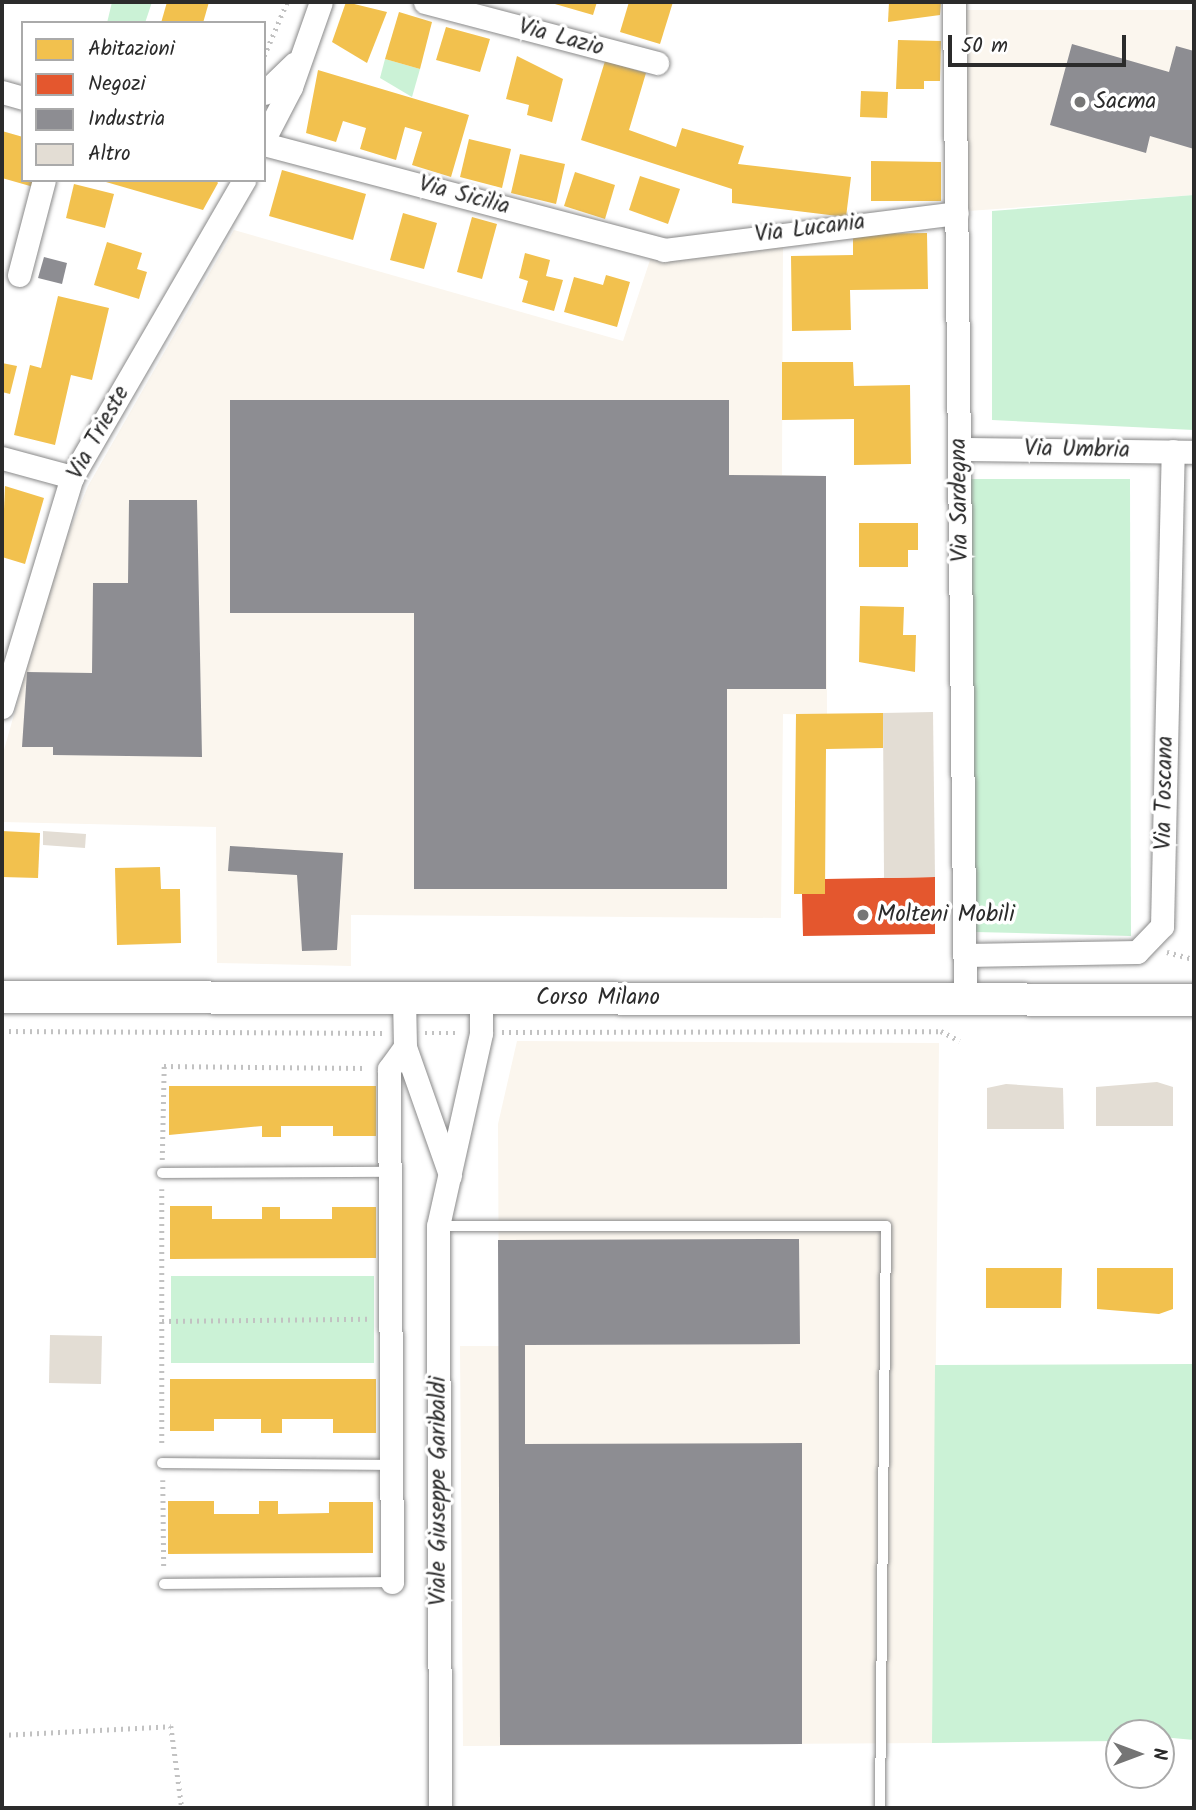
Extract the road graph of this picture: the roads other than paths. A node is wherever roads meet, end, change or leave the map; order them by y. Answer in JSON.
{"nodes":[{"id":1,"x":321,"y":2,"type":"edge"},
{"id":2,"x":425,"y":2,"type":"edge"},
{"id":3,"x":954,"y":2,"type":"edge"},
{"id":4,"x":298,"y":58,"type":"junction"},
{"id":5,"x":657,"y":63,"type":"dead end"},
{"id":6,"x":266,"y":91,"type":"edge"},
{"id":7,"x":2,"y":92,"type":"edge"},
{"id":8,"x":21,"y":97,"type":"edge"},
{"id":9,"x":266,"y":138,"type":"edge"},
{"id":10,"x":266,"y":143,"type":"edge"},
{"id":11,"x":43,"y":182,"type":"edge"},
{"id":12,"x":243,"y":182,"type":"edge"},
{"id":13,"x":957,"y":213,"type":"junction"},
{"id":14,"x":664,"y":250,"type":"joint"},
{"id":15,"x":19,"y":275,"type":"dead end"},
{"id":16,"x":959,"y":449,"type":"junction"},
{"id":17,"x":1184,"y":452,"type":"edge"},
{"id":18,"x":2,"y":458,"type":"edge"},
{"id":19,"x":72,"y":477,"type":"junction"},
{"id":20,"x":2,"y":707,"type":"edge"},
{"id":21,"x":965,"y":955,"type":"junction"},
{"id":22,"x":2,"y":997,"type":"edge"},
{"id":23,"x":404,"y":998,"type":"junction"},
{"id":24,"x":481,"y":998,"type":"junction"},
{"id":25,"x":965,"y":999,"type":"junction"},
{"id":26,"x":1194,"y":1000,"type":"edge"},
{"id":27,"x":405,"y":1047,"type":"junction"},
{"id":28,"x":390,"y":1172,"type":"junction"},
{"id":29,"x":162,"y":1173,"type":"road end"},
{"id":30,"x":450,"y":1175,"type":"junction"},
{"id":31,"x":438,"y":1226,"type":"junction"},
{"id":32,"x":162,"y":1463,"type":"road end"},
{"id":33,"x":392,"y":1465,"type":"junction"},
{"id":34,"x":393,"y":1583,"type":"joint"},
{"id":35,"x":164,"y":1584,"type":"road end"},
{"id":36,"x":440,"y":1808,"type":"edge"},
{"id":37,"x":880,"y":1808,"type":"edge"}],
"edges":[{"from":1,"to":4,"type":"street"},
{"from":2,"to":5,"type":"street","name":"Via Lazio"},
{"from":3,"to":13,"type":"street","name":"Via Sardegna"},
{"from":4,"to":6,"type":"street"},
{"from":4,"to":9,"type":"street"},
{"from":7,"to":8,"type":"street"},
{"from":10,"to":14,"type":"street","name":"Via Sicilia"},
{"from":11,"to":15,"type":"street"},
{"from":12,"to":19,"type":"street","name":"Via Trieste"},
{"from":13,"to":14,"type":"street","name":"Via Lucania"},
{"from":13,"to":16,"type":"street","name":"Via Sardegna"},
{"from":16,"to":17,"type":"street","name":"Via Umbria"},
{"from":16,"to":21,"type":"street","name":"Via Sardegna"},
{"from":17,"to":21,"type":"street","name":"Via Toscana"},
{"from":18,"to":19,"type":"street"},
{"from":19,"to":20,"type":"street","name":"Via Trieste"},
{"from":21,"to":25,"type":"street","name":"Via Sardegna"},
{"from":22,"to":23,"type":"main road","name":"Corso Milano"},
{"from":23,"to":24,"type":"main road","name":"Corso Milano"},
{"from":23,"to":27,"type":"street"},
{"from":24,"to":25,"type":"main road","name":"Corso Milano"},
{"from":24,"to":30,"type":"street","name":"Viale Giuseppe Garibaldi"},
{"from":25,"to":26,"type":"main road","name":"Corso Milano"},
{"from":27,"to":28,"type":"street","name":"Viale Giuseppe Garibaldi"},
{"from":27,"to":30,"type":"street"},
{"from":28,"to":29,"type":"lane"},
{"from":28,"to":33,"type":"street","name":"Viale Giuseppe Garibaldi"},
{"from":30,"to":31,"type":"street","name":"Viale Giuseppe Garibaldi"},
{"from":31,"to":36,"type":"street","name":"Viale Giuseppe Garibaldi"},
{"from":31,"to":37,"type":"lane"},
{"from":32,"to":33,"type":"lane","name":"Viale Giuseppe Garibaldi"},
{"from":33,"to":34,"type":"street","name":"Viale Giuseppe Garibaldi"},
{"from":34,"to":35,"type":"lane","name":"Viale Giuseppe Garibaldi"}]}
